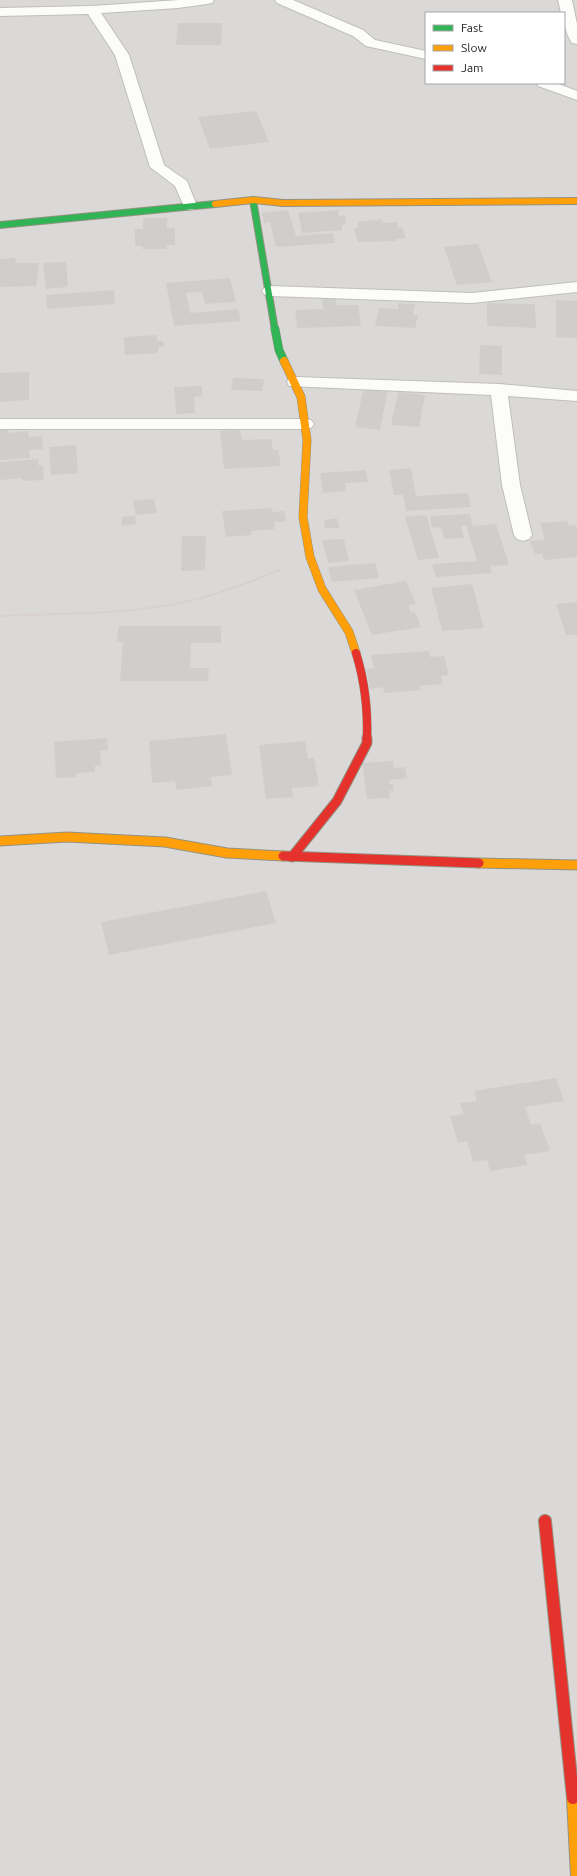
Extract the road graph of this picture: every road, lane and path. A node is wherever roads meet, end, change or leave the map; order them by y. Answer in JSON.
{"nodes":[{"id":1,"x":207,"y":0,"type":"edge"},
{"id":2,"x":282,"y":0,"type":"edge"},
{"id":3,"x":565,"y":0,"type":"edge"},
{"id":4,"x":92,"y":10,"type":"junction"},
{"id":5,"x":0,"y":12,"type":"edge"},
{"id":6,"x":577,"y":40,"type":"edge"},
{"id":7,"x":425,"y":55,"type":"edge"},
{"id":8,"x":546,"y":84,"type":"edge"},
{"id":9,"x":577,"y":96,"type":"edge"},
{"id":10,"x":253,"y":200,"type":"junction"},
{"id":11,"x":577,"y":201,"type":"edge"},
{"id":12,"x":190,"y":206,"type":"junction"},
{"id":13,"x":0,"y":225,"type":"edge"},
{"id":14,"x":577,"y":287,"type":"edge"},
{"id":15,"x":270,"y":291,"type":"junction"},
{"id":16,"x":295,"y":382,"type":"junction"},
{"id":17,"x":499,"y":389,"type":"junction"},
{"id":18,"x":577,"y":396,"type":"edge"},
{"id":19,"x":0,"y":424,"type":"edge"},
{"id":20,"x":304,"y":424,"type":"junction"},
{"id":21,"x":523,"y":535,"type":"dead end"},
{"id":22,"x":310,"y":557,"type":"junction"},
{"id":23,"x":0,"y":616,"type":"edge"},
{"id":24,"x":0,"y":841,"type":"edge"},
{"id":25,"x":292,"y":857,"type":"junction"},
{"id":26,"x":577,"y":865,"type":"edge"},
{"id":27,"x":545,"y":1521,"type":"dead end"},
{"id":28,"x":577,"y":1876,"type":"edge"}],
"edges":[{"from":1,"to":4,"type":"street"},
{"from":2,"to":7,"type":"street"},
{"from":3,"to":6,"type":"street"},
{"from":4,"to":5,"type":"street"},
{"from":4,"to":12,"type":"street"},
{"from":8,"to":9,"type":"street"},
{"from":10,"to":11,"type":"street"},
{"from":10,"to":12,"type":"street"},
{"from":10,"to":15,"type":"street"},
{"from":12,"to":13,"type":"street"},
{"from":14,"to":15,"type":"street"},
{"from":15,"to":16,"type":"street"},
{"from":16,"to":17,"type":"street"},
{"from":16,"to":20,"type":"street"},
{"from":17,"to":18,"type":"street"},
{"from":17,"to":21,"type":"street"},
{"from":19,"to":20,"type":"street"},
{"from":20,"to":22,"type":"street"},
{"from":22,"to":23,"type":"path"},
{"from":22,"to":25,"type":"street"},
{"from":24,"to":25,"type":"street"},
{"from":25,"to":26,"type":"street"},
{"from":27,"to":28,"type":"street"}]}
